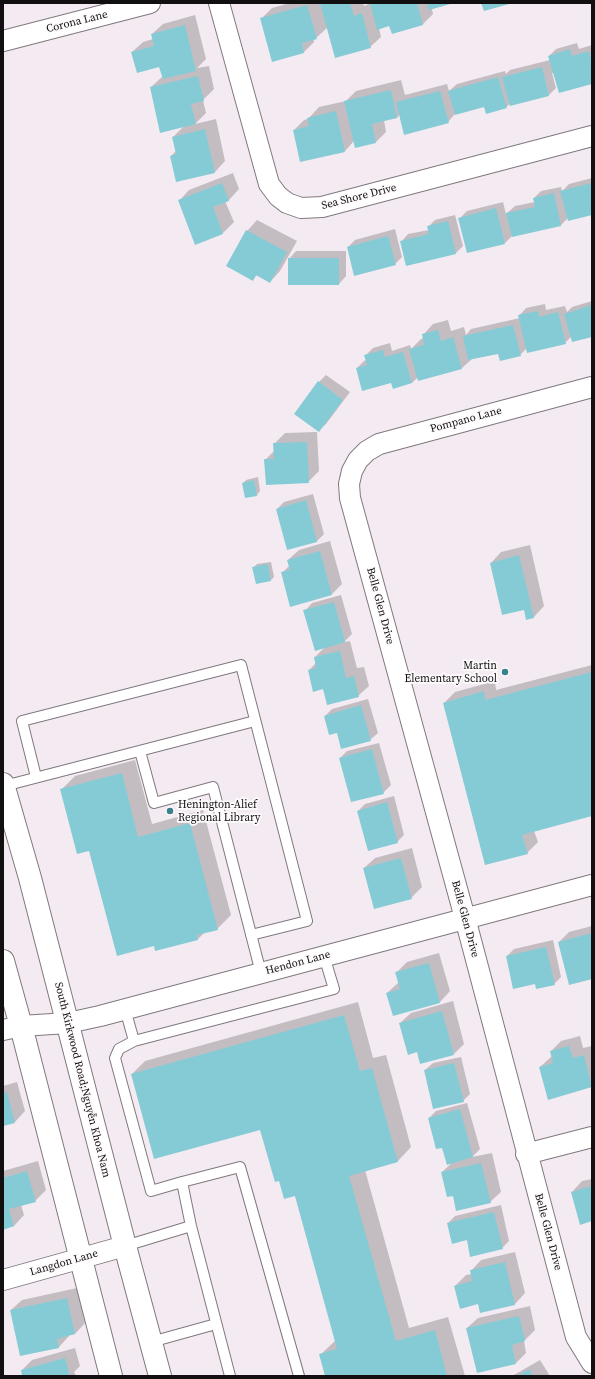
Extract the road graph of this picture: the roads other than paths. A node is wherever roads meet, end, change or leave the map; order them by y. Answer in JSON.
{"nodes":[{"id":1,"x":150,"y":3,"type":"edge"},
{"id":2,"x":219,"y":3,"type":"edge"},
{"id":3,"x":3,"y":41,"type":"edge"},
{"id":4,"x":592,"y":136,"type":"edge"},
{"id":5,"x":592,"y":387,"type":"edge"},
{"id":6,"x":352,"y":471,"type":"joint"},
{"id":7,"x":256,"y":721,"type":"junction"},
{"id":8,"x":140,"y":751,"type":"junction"},
{"id":9,"x":36,"y":777,"type":"junction"},
{"id":10,"x":3,"y":785,"type":"edge"},
{"id":11,"x":592,"y":885,"type":"edge"},
{"id":12,"x":465,"y":918,"type":"junction"},
{"id":13,"x":251,"y":935,"type":"junction"},
{"id":14,"x":324,"y":956,"type":"junction"},
{"id":15,"x":3,"y":961,"type":"edge"},
{"id":16,"x":260,"y":973,"type":"junction"},
{"id":17,"x":125,"y":1009,"type":"junction"},
{"id":18,"x":68,"y":1023,"type":"junction"},
{"id":19,"x":12,"y":1028,"type":"edge"},
{"id":20,"x":134,"y":1041,"type":"junction"},
{"id":21,"x":592,"y":1137,"type":"edge"},
{"id":22,"x":526,"y":1154,"type":"junction"},
{"id":23,"x":182,"y":1182,"type":"junction"},
{"id":24,"x":191,"y":1226,"type":"junction"},
{"id":25,"x":125,"y":1246,"type":"junction"},
{"id":26,"x":80,"y":1258,"type":"junction"},
{"id":27,"x":3,"y":1280,"type":"edge"},
{"id":28,"x":216,"y":1324,"type":"junction"},
{"id":29,"x":151,"y":1342,"type":"junction"},
{"id":30,"x":592,"y":1363,"type":"edge"},
{"id":31,"x":111,"y":1376,"type":"edge"},
{"id":32,"x":160,"y":1376,"type":"edge"},
{"id":33,"x":230,"y":1376,"type":"edge"},
{"id":34,"x":299,"y":1376,"type":"edge"}],
"edges":[{"from":1,"to":3,"type":"street","name":"Corona Lane"},
{"from":2,"to":4,"type":"street","name":"Sea Shore Drive"},
{"from":5,"to":6,"type":"street","name":"Pompano Lane"},
{"from":6,"to":12,"type":"street","name":"Belle Glen Drive"},
{"from":7,"to":8,"type":"lane"},
{"from":7,"to":9,"type":"lane"},
{"from":7,"to":13,"type":"lane"},
{"from":8,"to":9,"type":"lane"},
{"from":8,"to":13,"type":"lane"},
{"from":9,"to":10,"type":"lane"},
{"from":10,"to":18,"type":"main road","name":"South Kirkwood Road;Nguyễn Khoa Nam"},
{"from":11,"to":12,"type":"street","name":"Hendon Lane"},
{"from":12,"to":14,"type":"street","name":"Hendon Lane"},
{"from":12,"to":22,"type":"street","name":"Belle Glen Drive"},
{"from":13,"to":16,"type":"lane"},
{"from":14,"to":16,"type":"street","name":"Hendon Lane"},
{"from":14,"to":20,"type":"lane"},
{"from":15,"to":19,"type":"main road"},
{"from":16,"to":17,"type":"street","name":"Hendon Lane"},
{"from":17,"to":18,"type":"street","name":"Hendon Lane"},
{"from":17,"to":20,"type":"lane"},
{"from":18,"to":19,"type":"street","name":"Hendon Lane"},
{"from":18,"to":25,"type":"main road","name":"South Kirkwood Road;Nguyễn Khoa Nam"},
{"from":19,"to":26,"type":"main road"},
{"from":20,"to":23,"type":"lane"},
{"from":21,"to":22,"type":"street"},
{"from":22,"to":30,"type":"street","name":"Belle Glen Drive"},
{"from":23,"to":24,"type":"lane"},
{"from":23,"to":34,"type":"lane"},
{"from":24,"to":25,"type":"lane"},
{"from":24,"to":28,"type":"lane"},
{"from":25,"to":26,"type":"street","name":"Langdon Lane"},
{"from":25,"to":29,"type":"main road","name":"South Kirkwood Road;Nguyễn Khoa Nam"},
{"from":26,"to":27,"type":"street","name":"Langdon Lane"},
{"from":26,"to":31,"type":"main road"},
{"from":28,"to":29,"type":"lane"},
{"from":28,"to":33,"type":"lane"},
{"from":29,"to":32,"type":"main road","name":"South Kirkwood Road;Nguyễn Khoa Nam"}]}
